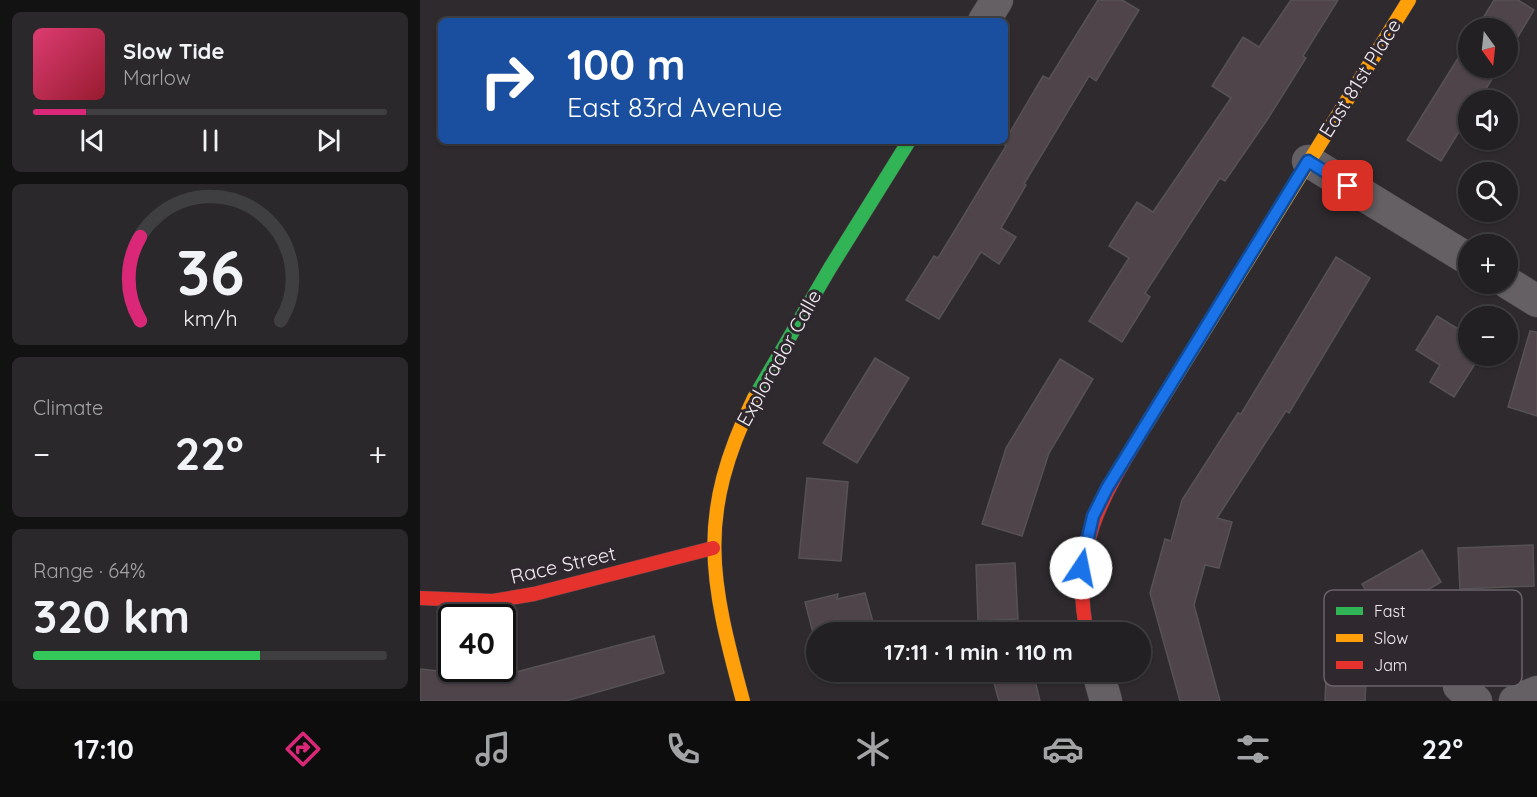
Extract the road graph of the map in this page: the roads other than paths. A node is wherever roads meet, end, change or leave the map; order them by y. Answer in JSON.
{"nodes":[{"id":1,"x":997,"y":0,"type":"edge"},
{"id":2,"x":1409,"y":0,"type":"edge"},
{"id":3,"x":986,"y":18,"type":"edge"},
{"id":4,"x":907,"y":144,"type":"edge"},
{"id":5,"x":1308,"y":161,"type":"junction"},
{"id":6,"x":1458,"y":253,"type":"edge"},
{"id":7,"x":1518,"y":289,"type":"edge"},
{"id":8,"x":1537,"y":301,"type":"edge"},
{"id":9,"x":713,"y":548,"type":"junction"},
{"id":10,"x":420,"y":598,"type":"edge"},
{"id":11,"x":1085,"y":622,"type":"edge"},
{"id":12,"x":1101,"y":682,"type":"edge"},
{"id":13,"x":1537,"y":692,"type":"edge"},
{"id":14,"x":743,"y":701,"type":"edge"},
{"id":15,"x":1106,"y":701,"type":"edge"},
{"id":16,"x":1515,"y":701,"type":"edge"}],
"edges":[{"from":1,"to":3,"type":"street"},
{"from":2,"to":5,"type":"street","name":"East 81st Place"},
{"from":4,"to":9,"type":"street","name":"Explorador Calle"},
{"from":5,"to":6,"type":"street"},
{"from":5,"to":11,"type":"street","name":"East 81st Place"},
{"from":7,"to":8,"type":"street"},
{"from":9,"to":10,"type":"street","name":"Race Street"},
{"from":9,"to":14,"type":"street","name":"Explorador Calle"},
{"from":12,"to":15,"type":"street"},
{"from":13,"to":16,"type":"street"}]}
